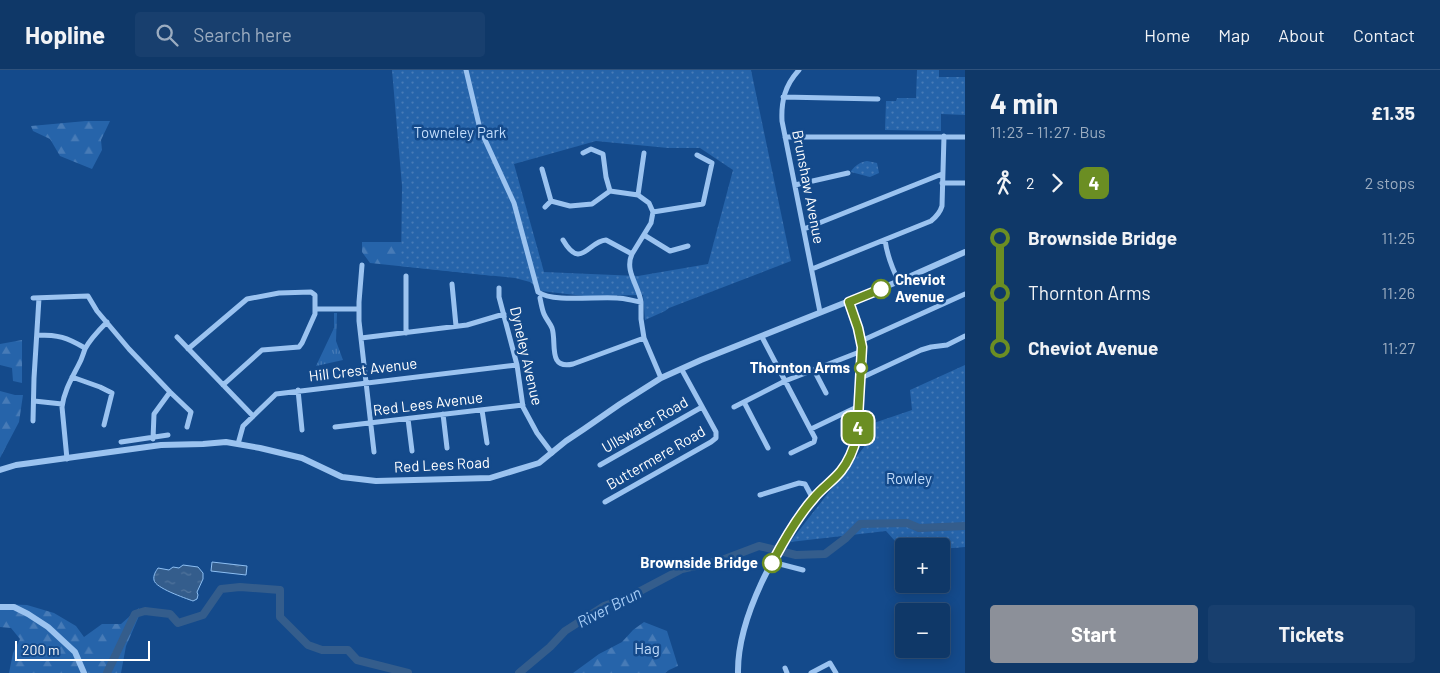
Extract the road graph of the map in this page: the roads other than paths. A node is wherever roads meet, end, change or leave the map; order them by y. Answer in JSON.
{"nodes":[{"id":1,"x":466,"y":70,"type":"edge"},
{"id":2,"x":799,"y":70,"type":"edge"},
{"id":3,"x":783,"y":97,"type":"junction"},
{"id":4,"x":878,"y":99,"type":"dead end"},
{"id":5,"x":944,"y":136,"type":"junction"},
{"id":6,"x":786,"y":137,"type":"junction"},
{"id":7,"x":965,"y":137,"type":"edge"},
{"id":8,"x":583,"y":152,"type":"dead end"},
{"id":9,"x":644,"y":153,"type":"dead end"},
{"id":10,"x":698,"y":155,"type":"dead end"},
{"id":11,"x":542,"y":169,"type":"dead end"},
{"id":12,"x":848,"y":173,"type":"dead end"},
{"id":13,"x":942,"y":174,"type":"junction"},
{"id":14,"x":942,"y":183,"type":"junction"},
{"id":15,"x":965,"y":183,"type":"edge"},
{"id":16,"x":795,"y":184,"type":"junction"},
{"id":17,"x":610,"y":191,"type":"junction"},
{"id":18,"x":638,"y":195,"type":"junction"},
{"id":19,"x":551,"y":201,"type":"junction"},
{"id":20,"x":545,"y":207,"type":"dead end"},
{"id":21,"x":652,"y":212,"type":"junction"},
{"id":22,"x":804,"y":229,"type":"junction"},
{"id":23,"x":644,"y":236,"type":"junction"},
{"id":24,"x":563,"y":240,"type":"dead end"},
{"id":25,"x":885,"y":240,"type":"junction"},
{"id":26,"x":688,"y":246,"type":"dead end"},
{"id":27,"x":965,"y":252,"type":"edge"},
{"id":28,"x":632,"y":254,"type":"junction"},
{"id":29,"x":362,"y":266,"type":"dead end"},
{"id":30,"x":812,"y":269,"type":"junction"},
{"id":31,"x":406,"y":276,"type":"dead end"},
{"id":32,"x":899,"y":282,"type":"junction"},
{"id":33,"x":452,"y":284,"type":"dead end"},
{"id":34,"x":499,"y":288,"type":"dead end"},
{"id":35,"x":965,"y":294,"type":"edge"},
{"id":36,"x":540,"y":298,"type":"dead end"},
{"id":37,"x":641,"y":302,"type":"junction"},
{"id":38,"x":849,"y":302,"type":"junction"},
{"id":39,"x":359,"y":308,"type":"junction"},
{"id":40,"x":315,"y":309,"type":"junction"},
{"id":41,"x":820,"y":312,"type":"junction"},
{"id":42,"x":504,"y":314,"type":"junction"},
{"id":43,"x":107,"y":322,"type":"junction"},
{"id":44,"x":456,"y":326,"type":"junction"},
{"id":45,"x":406,"y":333,"type":"junction"},
{"id":46,"x":36,"y":335,"type":"junction"},
{"id":47,"x":965,"y":336,"type":"edge"},
{"id":48,"x":177,"y":337,"type":"dead end"},
{"id":49,"x":762,"y":337,"type":"junction"},
{"id":50,"x":361,"y":338,"type":"junction"},
{"id":51,"x":644,"y":338,"type":"junction"},
{"id":52,"x":861,"y":341,"type":"junction"},
{"id":53,"x":85,"y":348,"type":"junction"},
{"id":54,"x":188,"y":349,"type":"junction"},
{"id":55,"x":862,"y":351,"type":"junction"},
{"id":56,"x":517,"y":365,"type":"junction"},
{"id":57,"x":682,"y":370,"type":"junction"},
{"id":58,"x":814,"y":370,"type":"junction"},
{"id":59,"x":72,"y":377,"type":"junction"},
{"id":60,"x":661,"y":378,"type":"junction"},
{"id":61,"x":861,"y":378,"type":"junction"},
{"id":62,"x":785,"y":381,"type":"junction"},
{"id":63,"x":366,"y":382,"type":"junction"},
{"id":64,"x":223,"y":385,"type":"junction"},
{"id":65,"x":298,"y":390,"type":"junction"},
{"id":66,"x":170,"y":392,"type":"junction"},
{"id":67,"x":826,"y":393,"type":"dead end"},
{"id":68,"x":34,"y":401,"type":"junction"},
{"id":69,"x":744,"y":402,"type":"junction"},
{"id":70,"x":62,"y":404,"type":"junction"},
{"id":71,"x":523,"y":405,"type":"junction"},
{"id":72,"x":702,"y":406,"type":"junction"},
{"id":73,"x":859,"y":406,"type":"junction"},
{"id":74,"x":734,"y":408,"type":"dead end"},
{"id":75,"x":482,"y":410,"type":"junction"},
{"id":76,"x":443,"y":414,"type":"junction"},
{"id":77,"x":253,"y":416,"type":"junction"},
{"id":78,"x":408,"y":419,"type":"junction"},
{"id":79,"x":34,"y":421,"type":"dead end"},
{"id":80,"x":370,"y":423,"type":"junction"},
{"id":81,"x":104,"y":425,"type":"dead end"},
{"id":82,"x":187,"y":427,"type":"dead end"},
{"id":83,"x":335,"y":427,"type":"dead end"},
{"id":84,"x":811,"y":429,"type":"junction"},
{"id":85,"x":302,"y":430,"type":"dead end"},
{"id":86,"x":168,"y":435,"type":"dead end"},
{"id":87,"x":153,"y":438,"type":"junction"},
{"id":88,"x":120,"y":442,"type":"dead end"},
{"id":89,"x":238,"y":444,"type":"junction"},
{"id":90,"x":487,"y":444,"type":"dead end"},
{"id":91,"x":447,"y":448,"type":"dead end"},
{"id":92,"x":768,"y":448,"type":"dead end"},
{"id":93,"x":412,"y":451,"type":"dead end"},
{"id":94,"x":374,"y":452,"type":"dead end"},
{"id":95,"x":552,"y":453,"type":"junction"},
{"id":96,"x":791,"y":453,"type":"dead end"},
{"id":97,"x":67,"y":459,"type":"junction"},
{"id":98,"x":600,"y":465,"type":"dead end"},
{"id":99,"x":0,"y":470,"type":"edge"},
{"id":100,"x":767,"y":493,"type":"junction"},
{"id":101,"x":760,"y":495,"type":"dead end"},
{"id":102,"x":813,"y":499,"type":"junction"},
{"id":103,"x":770,"y":500,"type":"dead end"},
{"id":104,"x":606,"y":502,"type":"dead end"},
{"id":105,"x":772,"y":562,"type":"junction"},
{"id":106,"x":803,"y":570,"type":"dead end"},
{"id":107,"x":0,"y":607,"type":"edge"},
{"id":108,"x":84,"y":673,"type":"edge"},
{"id":109,"x":738,"y":673,"type":"edge"},
{"id":110,"x":811,"y":673,"type":"edge"},
{"id":111,"x":836,"y":673,"type":"edge"}],
"edges":[{"from":1,"to":37,"type":"street"},
{"from":2,"to":3,"type":"street","name":"Brunshaw Avenue"},
{"from":3,"to":4,"type":"street"},
{"from":3,"to":6,"type":"street","name":"Brunshaw Avenue"},
{"from":5,"to":6,"type":"street"},
{"from":5,"to":7,"type":"street"},
{"from":5,"to":13,"type":"street"},
{"from":6,"to":16,"type":"street","name":"Brunshaw Avenue"},
{"from":8,"to":17,"type":"street"},
{"from":9,"to":18,"type":"street"},
{"from":10,"to":21,"type":"street"},
{"from":11,"to":19,"type":"street"},
{"from":12,"to":16,"type":"street"},
{"from":13,"to":14,"type":"street"},
{"from":13,"to":22,"type":"street"},
{"from":14,"to":15,"type":"street"},
{"from":14,"to":25,"type":"street"},
{"from":16,"to":22,"type":"street","name":"Brunshaw Avenue"},
{"from":17,"to":18,"type":"street"},
{"from":17,"to":19,"type":"street"},
{"from":18,"to":21,"type":"street"},
{"from":19,"to":20,"type":"street"},
{"from":21,"to":23,"type":"street"},
{"from":22,"to":30,"type":"street","name":"Brunshaw Avenue"},
{"from":23,"to":26,"type":"street"},
{"from":23,"to":28,"type":"street"},
{"from":24,"to":28,"type":"street"},
{"from":25,"to":30,"type":"street"},
{"from":25,"to":32,"type":"street"},
{"from":27,"to":32,"type":"street","name":"Red Lees Road"},
{"from":28,"to":37,"type":"street"},
{"from":29,"to":39,"type":"street"},
{"from":30,"to":41,"type":"street","name":"Brunshaw Avenue"},
{"from":31,"to":45,"type":"street"},
{"from":32,"to":38,"type":"street","name":"Red Lees Road"},
{"from":33,"to":44,"type":"street"},
{"from":34,"to":42,"type":"street","name":"Dyneley Avenue"},
{"from":35,"to":52,"type":"street"},
{"from":36,"to":51,"type":"street"},
{"from":37,"to":51,"type":"street"},
{"from":38,"to":41,"type":"street","name":"Red Lees Road"},
{"from":38,"to":52,"type":"street"},
{"from":39,"to":40,"type":"street"},
{"from":39,"to":50,"type":"street"},
{"from":40,"to":54,"type":"street"},
{"from":40,"to":64,"type":"street"},
{"from":41,"to":49,"type":"street","name":"Red Lees Road"},
{"from":42,"to":44,"type":"street"},
{"from":42,"to":56,"type":"street","name":"Dyneley Avenue"},
{"from":43,"to":46,"type":"street"},
{"from":43,"to":53,"type":"street"},
{"from":43,"to":66,"type":"street"},
{"from":44,"to":45,"type":"street"},
{"from":45,"to":50,"type":"street"},
{"from":46,"to":53,"type":"street"},
{"from":46,"to":68,"type":"street"},
{"from":47,"to":61,"type":"street"},
{"from":48,"to":54,"type":"street"},
{"from":49,"to":57,"type":"street","name":"Red Lees Road"},
{"from":49,"to":62,"type":"street"},
{"from":50,"to":63,"type":"street"},
{"from":51,"to":60,"type":"street"},
{"from":52,"to":55,"type":"street"},
{"from":53,"to":59,"type":"street"},
{"from":54,"to":64,"type":"street"},
{"from":55,"to":58,"type":"street"},
{"from":55,"to":61,"type":"street"},
{"from":56,"to":63,"type":"street","name":"Hill Crest Avenue"},
{"from":56,"to":71,"type":"street","name":"Dyneley Avenue"},
{"from":57,"to":60,"type":"street","name":"Red Lees Road"},
{"from":57,"to":72,"type":"street"},
{"from":58,"to":62,"type":"street"},
{"from":58,"to":67,"type":"street"},
{"from":59,"to":70,"type":"street"},
{"from":59,"to":81,"type":"street"},
{"from":60,"to":95,"type":"street","name":"Red Lees Road"},
{"from":61,"to":73,"type":"street"},
{"from":62,"to":69,"type":"street"},
{"from":62,"to":84,"type":"street"},
{"from":63,"to":65,"type":"street","name":"Hill Crest Avenue"},
{"from":63,"to":80,"type":"street"},
{"from":64,"to":77,"type":"street"},
{"from":65,"to":77,"type":"street","name":"Hill Crest Avenue"},
{"from":65,"to":85,"type":"street"},
{"from":66,"to":82,"type":"street"},
{"from":66,"to":87,"type":"street"},
{"from":68,"to":70,"type":"street"},
{"from":68,"to":79,"type":"street"},
{"from":69,"to":74,"type":"street"},
{"from":69,"to":92,"type":"street"},
{"from":70,"to":97,"type":"street"},
{"from":71,"to":75,"type":"street","name":"Red Lees Avenue"},
{"from":71,"to":95,"type":"street","name":"Dyneley Avenue"},
{"from":72,"to":98,"type":"street","name":"Ullswater Road"},
{"from":72,"to":104,"type":"street","name":"Buttermere Road"},
{"from":73,"to":84,"type":"street"},
{"from":73,"to":102,"type":"street"},
{"from":75,"to":76,"type":"street","name":"Red Lees Avenue"},
{"from":75,"to":90,"type":"street"},
{"from":76,"to":78,"type":"street","name":"Red Lees Avenue"},
{"from":76,"to":91,"type":"street"},
{"from":77,"to":89,"type":"street","name":"Hill Crest Avenue"},
{"from":78,"to":80,"type":"street","name":"Red Lees Avenue"},
{"from":78,"to":93,"type":"street"},
{"from":80,"to":83,"type":"street","name":"Red Lees Avenue"},
{"from":80,"to":94,"type":"street"},
{"from":84,"to":96,"type":"street"},
{"from":86,"to":87,"type":"street"},
{"from":87,"to":88,"type":"street"},
{"from":89,"to":95,"type":"street","name":"Red Lees Road"},
{"from":89,"to":97,"type":"street","name":"Red Lees Road"},
{"from":97,"to":99,"type":"street","name":"Red Lees Road"},
{"from":100,"to":101,"type":"street"},
{"from":100,"to":102,"type":"street"},
{"from":100,"to":103,"type":"street"},
{"from":102,"to":105,"type":"street"},
{"from":105,"to":106,"type":"street"},
{"from":105,"to":109,"type":"street"},
{"from":107,"to":108,"type":"street"},
{"from":110,"to":111,"type":"street"}]}
